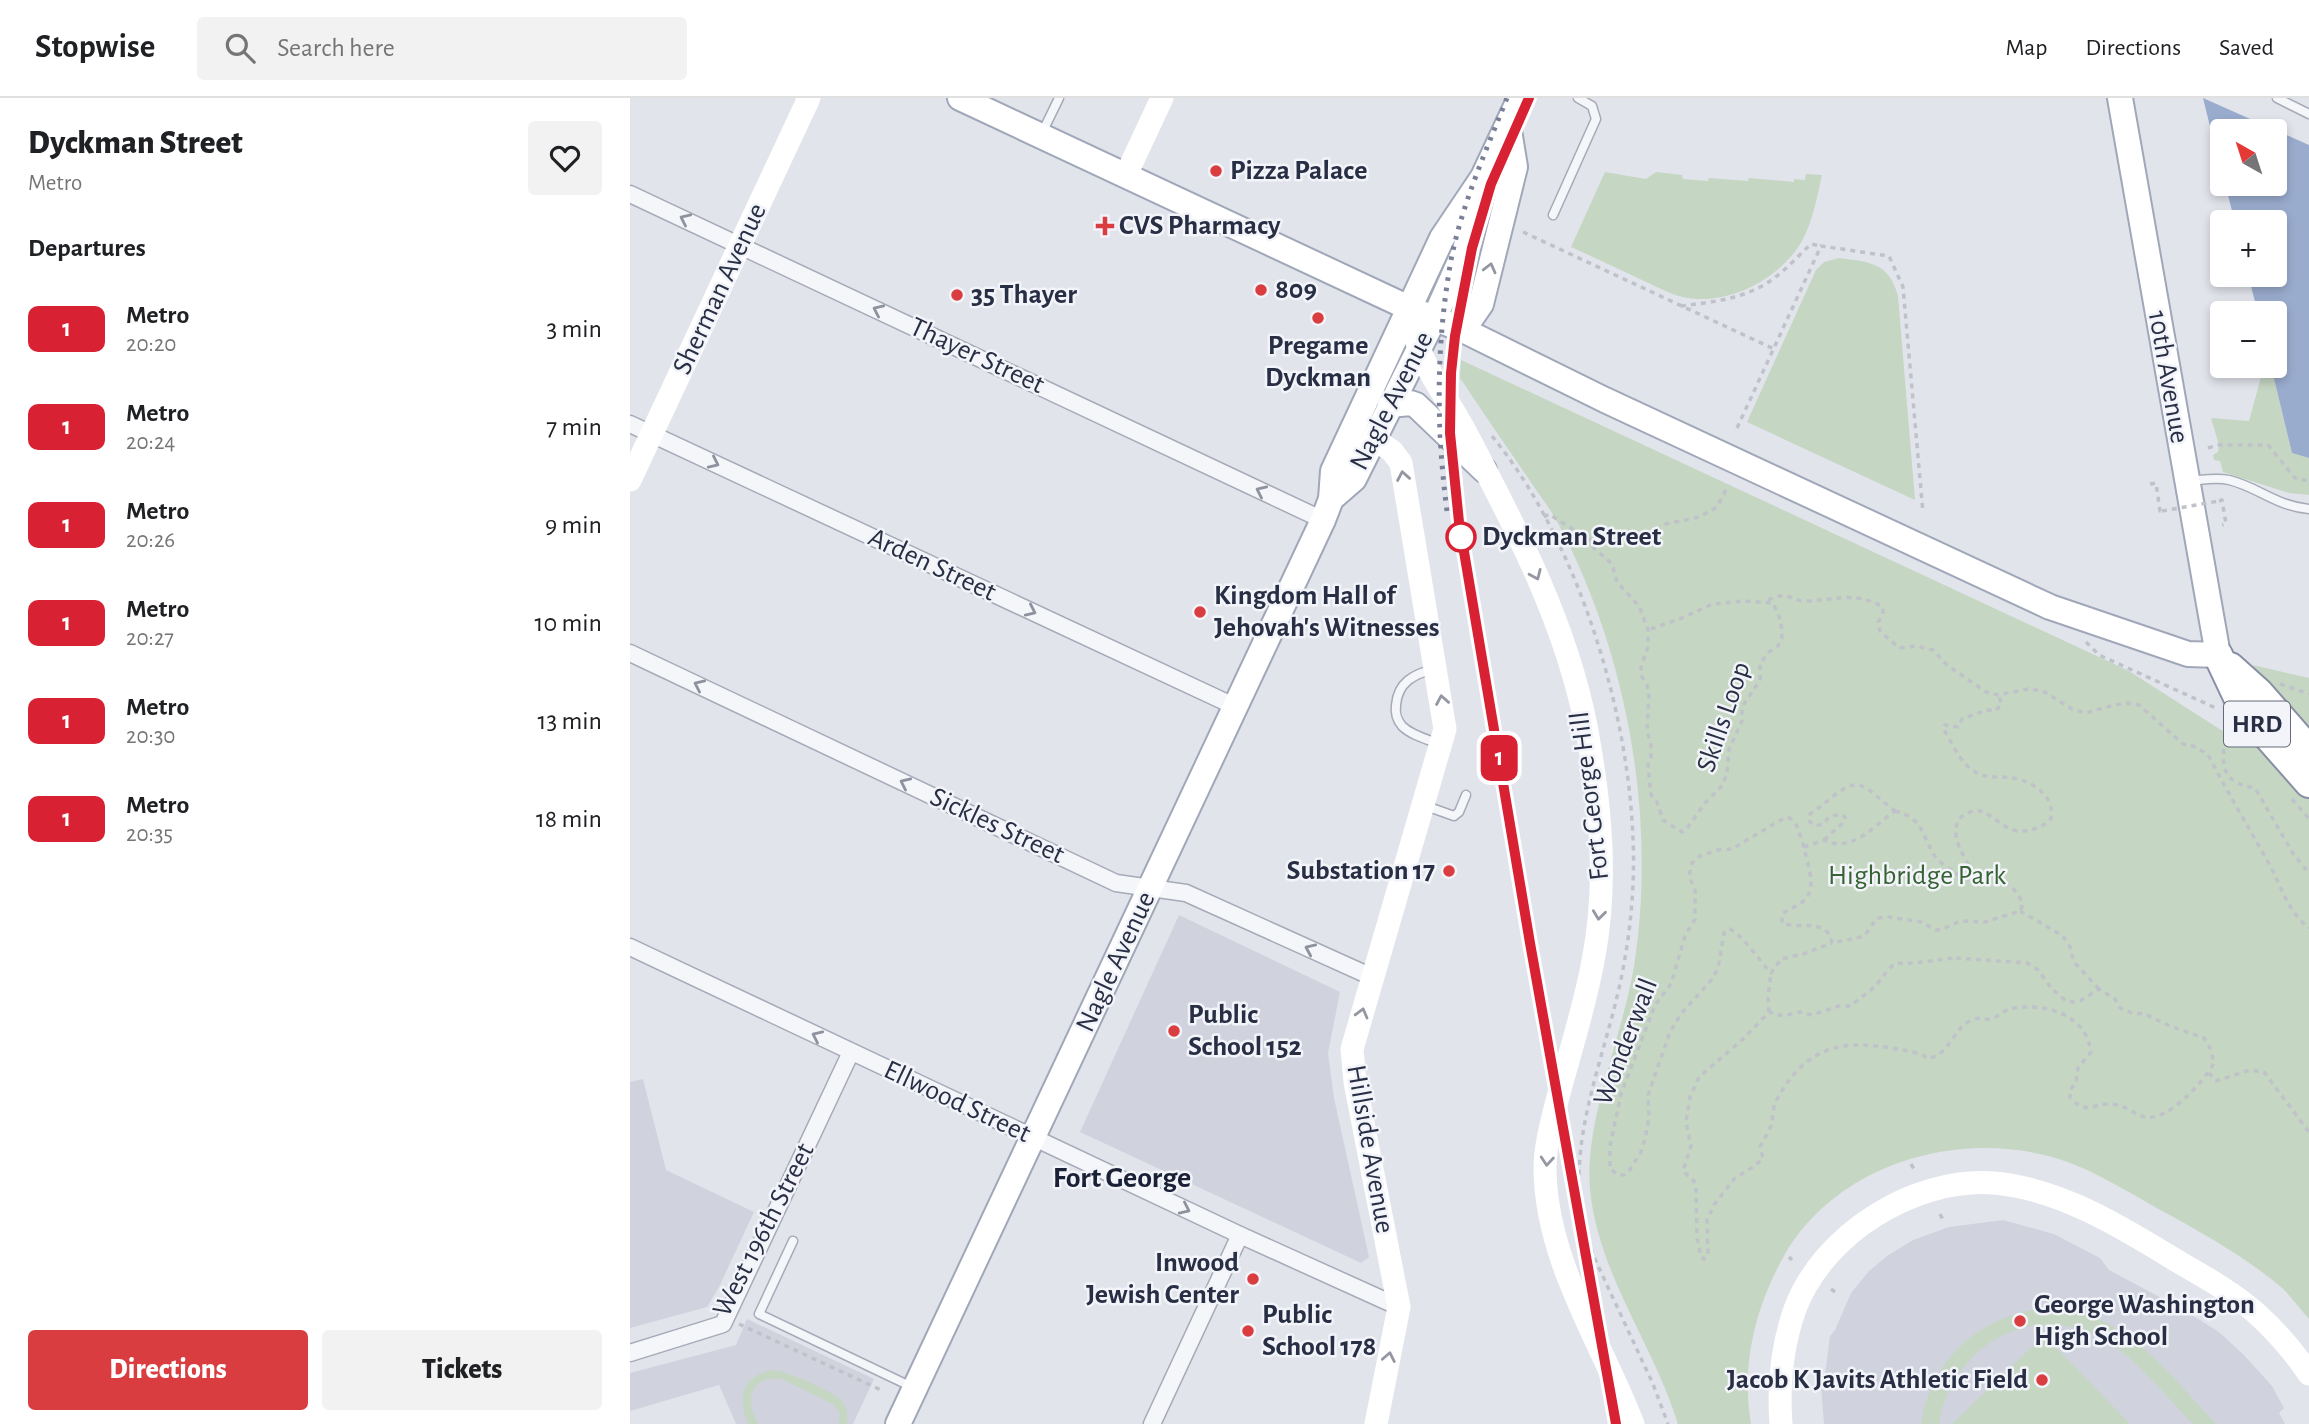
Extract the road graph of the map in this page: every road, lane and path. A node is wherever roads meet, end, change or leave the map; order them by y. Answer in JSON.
{"nodes":[{"id":1,"x":809,"y":98,"type":"edge"},
{"id":2,"x":960,"y":98,"type":"edge"},
{"id":3,"x":1059,"y":98,"type":"edge"},
{"id":4,"x":1162,"y":98,"type":"edge"},
{"id":5,"x":1520,"y":98,"type":"edge"},
{"id":6,"x":1578,"y":98,"type":"edge"},
{"id":7,"x":2120,"y":98,"type":"edge"},
{"id":8,"x":2277,"y":98,"type":"edge"},
{"id":9,"x":2309,"y":114,"type":"edge"},
{"id":10,"x":1508,"y":124,"type":"junction"},
{"id":11,"x":1041,"y":136,"type":"junction"},
{"id":12,"x":1126,"y":176,"type":"junction"},
{"id":13,"x":1483,"y":177,"type":"junction"},
{"id":14,"x":630,"y":194,"type":"edge"},
{"id":15,"x":1553,"y":215,"type":"dead end"},
{"id":16,"x":1523,"y":232,"type":"dead end"},
{"id":17,"x":740,"y":245,"type":"junction"},
{"id":18,"x":1821,"y":246,"type":"junction"},
{"id":19,"x":1681,"y":306,"type":"junction"},
{"id":20,"x":1409,"y":308,"type":"junction"},
{"id":21,"x":1434,"y":319,"type":"junction"},
{"id":22,"x":1467,"y":332,"type":"junction"},
{"id":23,"x":1419,"y":349,"type":"junction"},
{"id":24,"x":1774,"y":349,"type":"junction"},
{"id":25,"x":1436,"y":379,"type":"junction"},
{"id":26,"x":1390,"y":405,"type":"junction"},
{"id":27,"x":630,"y":424,"type":"edge"},
{"id":28,"x":1737,"y":428,"type":"dead end"},
{"id":29,"x":652,"y":434,"type":"junction"},
{"id":30,"x":1374,"y":439,"type":"junction"},
{"id":31,"x":2208,"y":448,"type":"dead end"},
{"id":32,"x":1484,"y":470,"type":"junction"},
{"id":33,"x":630,"y":480,"type":"edge"},
{"id":34,"x":2186,"y":481,"type":"junction"},
{"id":35,"x":2309,"y":481,"type":"edge"},
{"id":36,"x":2150,"y":484,"type":"dead end"},
{"id":37,"x":1727,"y":490,"type":"dead end"},
{"id":38,"x":2309,"y":509,"type":"edge"},
{"id":39,"x":1327,"y":510,"type":"junction"},
{"id":40,"x":1923,"y":513,"type":"dead end"},
{"id":41,"x":1544,"y":517,"type":"dead end"},
{"id":42,"x":2221,"y":525,"type":"dead end"},
{"id":43,"x":1587,"y":540,"type":"junction"},
{"id":44,"x":1766,"y":601,"type":"junction"},
{"id":45,"x":1648,"y":630,"type":"junction"},
{"id":46,"x":2079,"y":636,"type":"dead end"},
{"id":47,"x":630,"y":653,"type":"edge"},
{"id":48,"x":2218,"y":655,"type":"junction"},
{"id":49,"x":1437,"y":668,"type":"junction"},
{"id":50,"x":1998,"y":695,"type":"junction"},
{"id":51,"x":1234,"y":706,"type":"junction"},
{"id":52,"x":2223,"y":711,"type":"dead end"},
{"id":53,"x":2238,"y":735,"type":"dead end"},
{"id":54,"x":1441,"y":744,"type":"junction"},
{"id":55,"x":2309,"y":750,"type":"edge"},
{"id":56,"x":2309,"y":783,"type":"edge"},
{"id":57,"x":1466,"y":795,"type":"dead end"},
{"id":58,"x":1423,"y":805,"type":"junction"},
{"id":59,"x":1895,"y":810,"type":"junction"},
{"id":60,"x":1824,"y":840,"type":"junction"},
{"id":61,"x":1804,"y":847,"type":"junction"},
{"id":62,"x":2309,"y":873,"type":"edge"},
{"id":63,"x":1979,"y":882,"type":"junction"},
{"id":64,"x":1151,"y":886,"type":"junction"},
{"id":65,"x":2020,"y":911,"type":"junction"},
{"id":66,"x":2309,"y":929,"type":"edge"},
{"id":67,"x":1832,"y":943,"type":"junction"},
{"id":68,"x":630,"y":947,"type":"edge"},
{"id":69,"x":1771,"y":973,"type":"junction"},
{"id":70,"x":1372,"y":977,"type":"junction"},
{"id":71,"x":2099,"y":989,"type":"junction"},
{"id":72,"x":1769,"y":1012,"type":"junction"},
{"id":73,"x":851,"y":1052,"type":"junction"},
{"id":74,"x":2208,"y":1073,"type":"junction"},
{"id":75,"x":2309,"y":1132,"type":"edge"},
{"id":76,"x":1034,"y":1138,"type":"junction"},
{"id":77,"x":1940,"y":1214,"type":"dead end"},
{"id":78,"x":1944,"y":1222,"type":"dead end"},
{"id":79,"x":1240,"y":1235,"type":"junction"},
{"id":80,"x":793,"y":1241,"type":"dead end"},
{"id":81,"x":1831,"y":1289,"type":"dead end"},
{"id":82,"x":1839,"y":1295,"type":"dead end"},
{"id":83,"x":1399,"y":1307,"type":"junction"},
{"id":84,"x":740,"y":1324,"type":"dead end"},
{"id":85,"x":630,"y":1353,"type":"edge"},
{"id":86,"x":2309,"y":1374,"type":"edge"},
{"id":87,"x":915,"y":1388,"type":"junction"},
{"id":88,"x":881,"y":1390,"type":"dead end"},
{"id":89,"x":898,"y":1424,"type":"edge"},
{"id":90,"x":1152,"y":1424,"type":"edge"},
{"id":91,"x":1377,"y":1424,"type":"edge"},
{"id":92,"x":1633,"y":1424,"type":"edge"},
{"id":93,"x":1781,"y":1424,"type":"edge"}],
"edges":[{"from":1,"to":17,"type":"main road","name":"Sherman Avenue"},
{"from":2,"to":11,"type":"main road"},
{"from":3,"to":11,"type":"lane"},
{"from":4,"to":12,"type":"main road"},
{"from":5,"to":10,"type":"main road","name":"Nagle Avenue"},
{"from":6,"to":15,"type":"lane"},
{"from":7,"to":34,"type":"main road","name":"10th Avenue"},
{"from":8,"to":9,"type":"lane"},
{"from":10,"to":13,"type":"main road","name":"Nagle Avenue"},
{"from":22,"to":10,"type":"main road","name":"Nagle Avenue","one_way":true},
{"from":11,"to":12,"type":"main road"},
{"from":12,"to":20,"type":"main road"},
{"from":13,"to":20,"type":"main road","name":"Nagle Avenue"},
{"from":13,"to":21,"type":"main road","name":"Nagle Avenue"},
{"from":17,"to":14,"type":"street","name":"Thayer Street","one_way":true},
{"from":16,"to":19,"type":"path"},
{"from":17,"to":29,"type":"main road","name":"Sherman Avenue"},
{"from":39,"to":17,"type":"street","name":"Thayer Street","one_way":true},
{"from":18,"to":19,"type":"path"},
{"from":18,"to":24,"type":"path"},
{"from":18,"to":40,"type":"path"},
{"from":19,"to":24,"type":"path"},
{"from":20,"to":21,"type":"main road"},
{"from":20,"to":23,"type":"main road","name":"Fort George Hill"},
{"from":20,"to":39,"type":"main road","name":"Nagle Avenue"},
{"from":21,"to":22,"type":"main road"},
{"from":21,"to":23,"type":"main road","name":"Nagle Avenue"},
{"from":22,"to":25,"type":"path"},
{"from":22,"to":48,"type":"main road"},
{"from":23,"to":25,"type":"main road","name":"Fort George Hill"},
{"from":23,"to":26,"type":"main road","name":"Nagle Avenue"},
{"from":24,"to":28,"type":"path"},
{"from":25,"to":32,"type":"main road","name":"Fort George Hill"},
{"from":26,"to":30,"type":"main road","name":"Nagle Avenue"},
{"from":26,"to":32,"type":"main road"},
{"from":27,"to":29,"type":"street","name":"Arden Street"},
{"from":29,"to":33,"type":"main road","name":"Sherman Avenue"},
{"from":29,"to":51,"type":"street","name":"Arden Street","one_way":true},
{"from":30,"to":39,"type":"main road","name":"Nagle Avenue"},
{"from":49,"to":30,"type":"main road","name":"Hillside Avenue","one_way":true},
{"from":31,"to":35,"type":"path"},
{"from":32,"to":92,"type":"main road","name":"Fort George Hill","one_way":true},
{"from":34,"to":38,"type":"lane"},
{"from":34,"to":48,"type":"main road","name":"10th Avenue"},
{"from":36,"to":42,"type":"path","bridge":true},
{"from":37,"to":43,"type":"path"},
{"from":39,"to":51,"type":"main road","name":"Nagle Avenue"},
{"from":41,"to":43,"type":"path"},
{"from":43,"to":45,"type":"path"},
{"from":44,"to":45,"type":"path"},
{"from":44,"to":45,"type":"path","name":"Skills Loop"},
{"from":44,"to":50,"type":"path"},
{"from":46,"to":52,"type":"path"},
{"from":64,"to":47,"type":"street","name":"Sickles Street","one_way":true},
{"from":48,"to":55,"type":"highway","number":"HRD"},
{"from":48,"to":56,"type":"highway","number":"HRD"},
{"from":54,"to":49,"type":"main road","name":"Hillside Avenue","one_way":true},
{"from":49,"to":54,"type":"lane"},
{"from":50,"to":63,"type":"path"},
{"from":50,"to":66,"type":"path"},
{"from":51,"to":64,"type":"main road","name":"Nagle Avenue"},
{"from":53,"to":62,"type":"path"},
{"from":54,"to":58,"type":"main road","name":"Hillside Avenue"},
{"from":57,"to":58,"type":"lane"},
{"from":58,"to":70,"type":"main road","name":"Hillside Avenue"},
{"from":59,"to":60,"type":"path"},
{"from":59,"to":60,"type":"path"},
{"from":59,"to":63,"type":"path"},
{"from":60,"to":61,"type":"path"},
{"from":61,"to":67,"type":"path"},
{"from":61,"to":69,"type":"path","name":"Wonderwall"},
{"from":63,"to":65,"type":"path"},
{"from":70,"to":64,"type":"street","name":"Sickles Street","one_way":true},
{"from":64,"to":76,"type":"main road","name":"Nagle Avenue"},
{"from":65,"to":67,"type":"path"},
{"from":65,"to":71,"type":"path"},
{"from":67,"to":69,"type":"path"},
{"from":73,"to":68,"type":"street","name":"Ellwood Street","one_way":true},
{"from":69,"to":72,"type":"path"},
{"from":83,"to":70,"type":"main road","name":"Hillside Avenue","one_way":true},
{"from":71,"to":72,"type":"path"},
{"from":71,"to":74,"type":"path"},
{"from":72,"to":74,"type":"path"},
{"from":73,"to":76,"type":"street","name":"Ellwood Street"},
{"from":73,"to":85,"type":"street","name":"West 196th Street"},
{"from":74,"to":75,"type":"path"},
{"from":76,"to":79,"type":"street","name":"Ellwood Street","one_way":true},
{"from":76,"to":87,"type":"main road","name":"Nagle Avenue"},
{"from":77,"to":78,"type":"path"},
{"from":79,"to":83,"type":"street","name":"Ellwood Street"},
{"from":79,"to":90,"type":"street"},
{"from":80,"to":87,"type":"lane"},
{"from":81,"to":82,"type":"path"},
{"from":91,"to":83,"type":"main road","name":"Hillside Avenue","one_way":true},
{"from":84,"to":88,"type":"path"},
{"from":86,"to":93,"type":"main road"},
{"from":87,"to":89,"type":"main road","name":"Nagle Avenue"}]}
